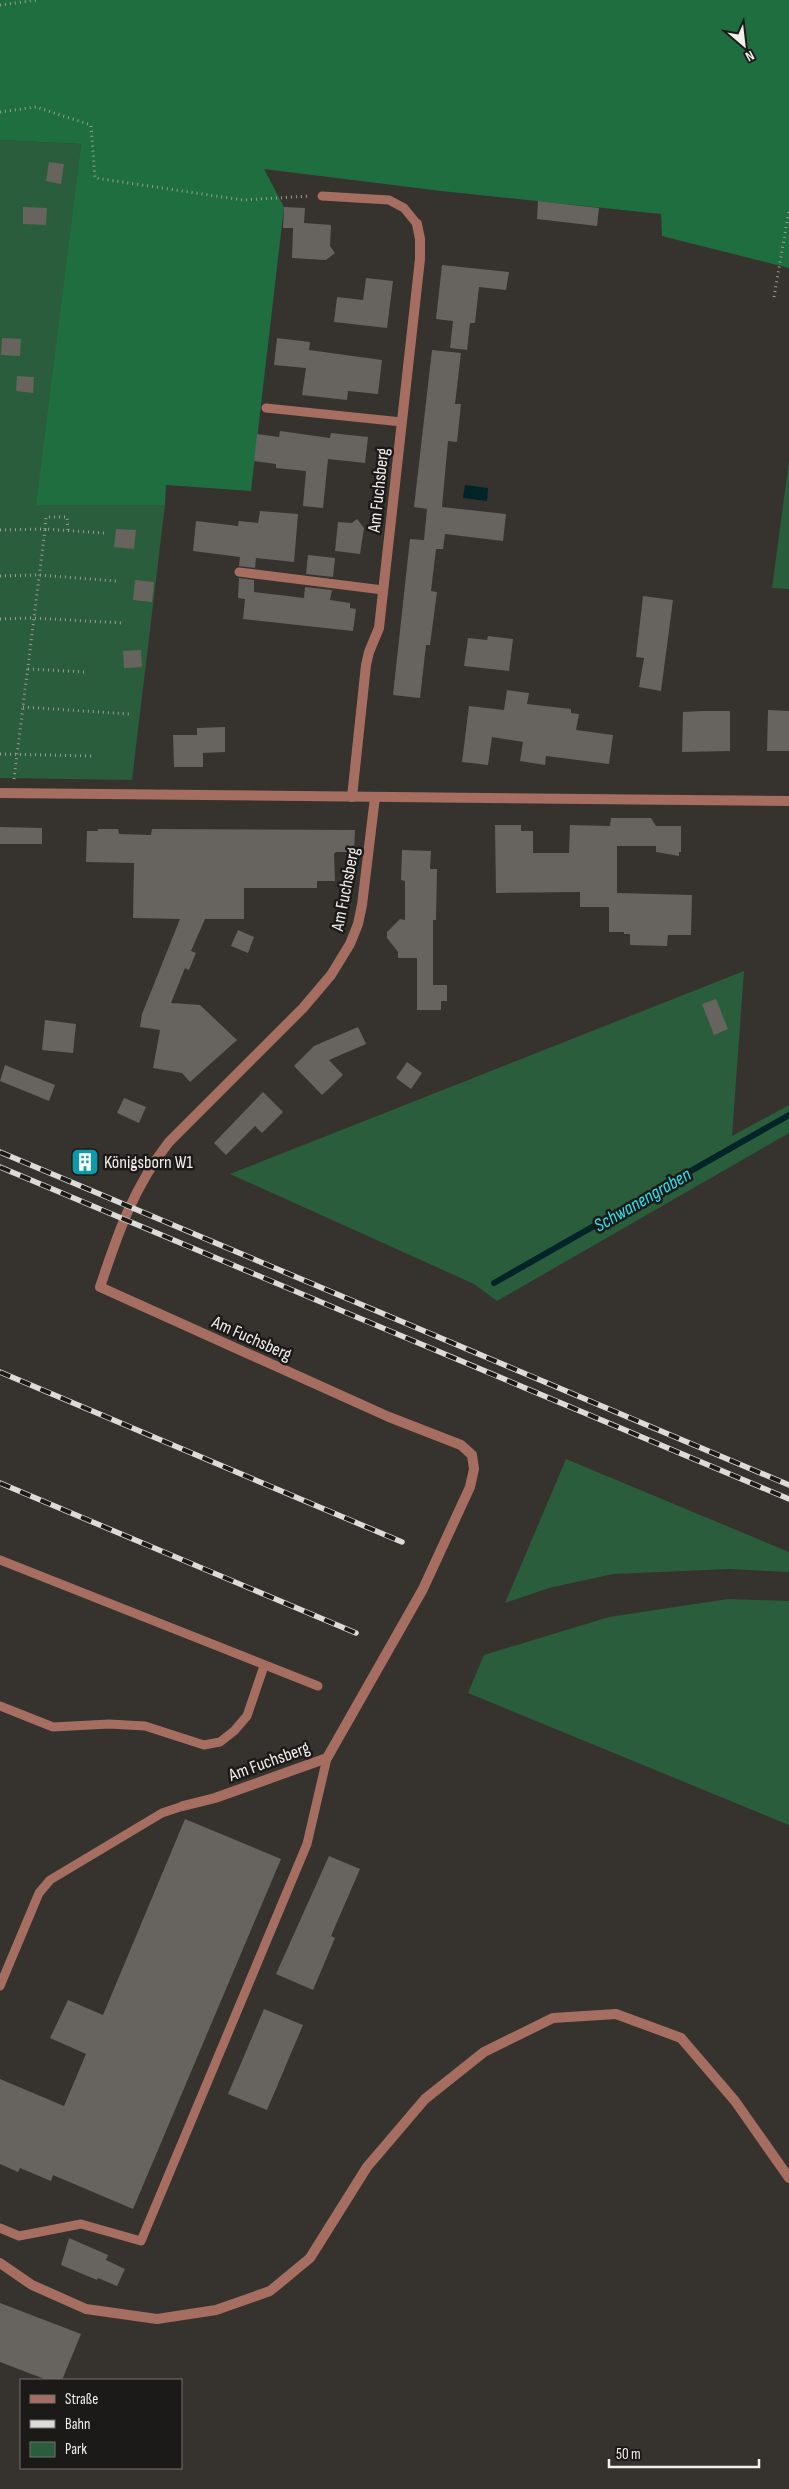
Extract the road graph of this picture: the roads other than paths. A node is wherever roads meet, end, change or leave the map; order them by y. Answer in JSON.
{"nodes":[{"id":1,"x":322,"y":196,"type":"road end"},
{"id":2,"x":417,"y":224,"type":"joint"},
{"id":3,"x":266,"y":408,"type":"dead end"},
{"id":4,"x":402,"y":422,"type":"junction"},
{"id":5,"x":239,"y":572,"type":"dead end"},
{"id":6,"x":383,"y":590,"type":"junction"},
{"id":7,"x":0,"y":793,"type":"edge"},
{"id":8,"x":352,"y":797,"type":"junction"},
{"id":9,"x":376,"y":797,"type":"junction"},
{"id":10,"x":789,"y":801,"type":"edge"},
{"id":11,"x":1,"y":1563,"type":"edge"},
{"id":12,"x":264,"y":1666,"type":"junction"},
{"id":13,"x":318,"y":1686,"type":"dead end"},
{"id":14,"x":0,"y":1706,"type":"edge"},
{"id":15,"x":327,"y":1758,"type":"junction"},
{"id":16,"x":183,"y":1806,"type":"joint"},
{"id":17,"x":0,"y":1986,"type":"edge"},
{"id":18,"x":789,"y":2178,"type":"edge"},
{"id":19,"x":0,"y":2228,"type":"edge"},
{"id":20,"x":0,"y":2263,"type":"edge"}],
"edges":[{"from":1,"to":2,"type":"lane"},
{"from":2,"to":4,"type":"street","name":"Am Fuchsberg"},
{"from":3,"to":4,"type":"lane"},
{"from":4,"to":6,"type":"street","name":"Am Fuchsberg"},
{"from":5,"to":6,"type":"lane"},
{"from":6,"to":8,"type":"street","name":"Am Fuchsberg"},
{"from":7,"to":8,"type":"street"},
{"from":8,"to":9,"type":"street"},
{"from":9,"to":10,"type":"street"},
{"from":9,"to":15,"type":"street","name":"Am Fuchsberg"},
{"from":11,"to":12,"type":"lane"},
{"from":12,"to":13,"type":"lane"},
{"from":12,"to":14,"type":"lane"},
{"from":15,"to":16,"type":"street","name":"Am Fuchsberg"},
{"from":15,"to":19,"type":"lane"},
{"from":16,"to":17,"type":"lane"},
{"from":18,"to":20,"type":"street"}]}
